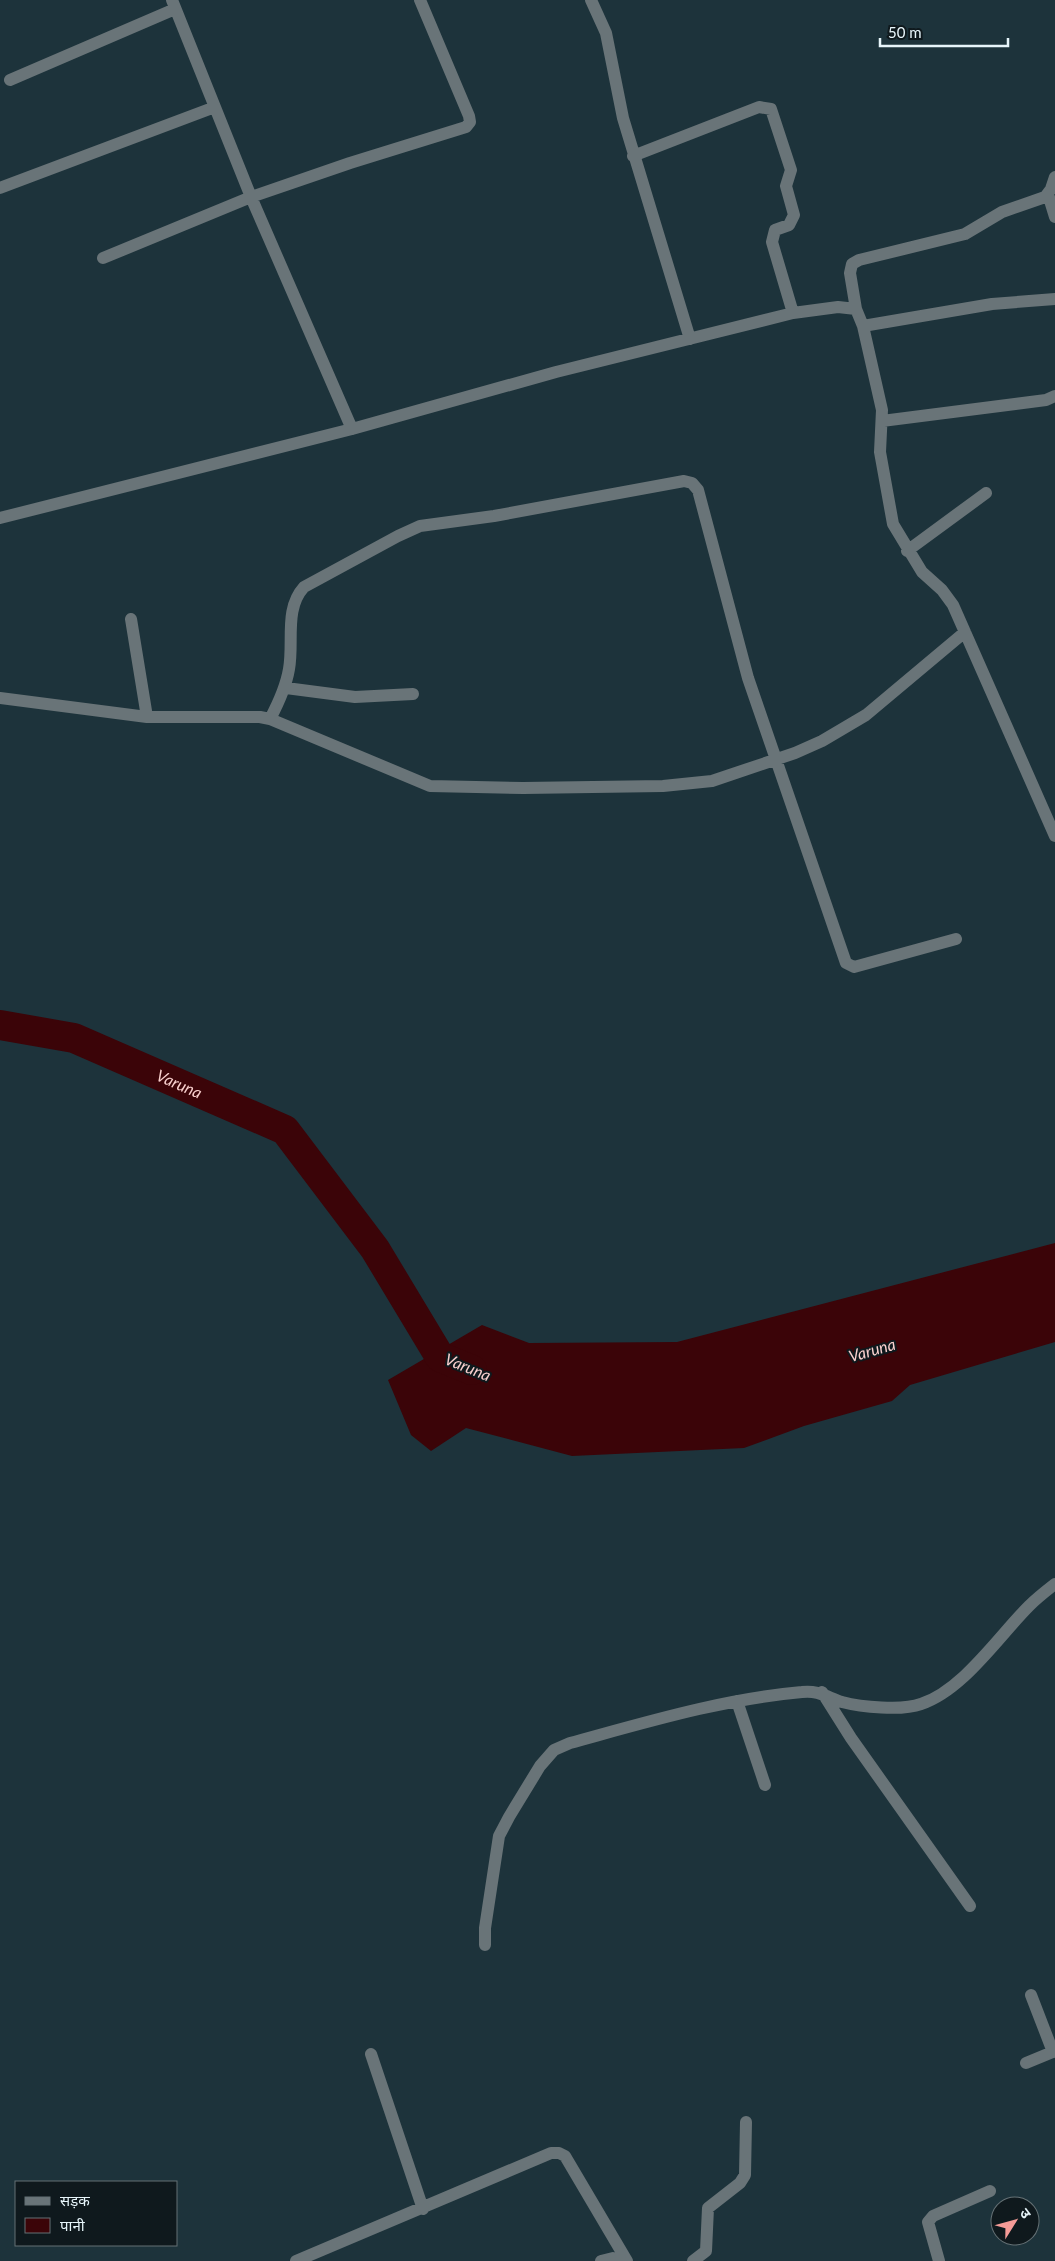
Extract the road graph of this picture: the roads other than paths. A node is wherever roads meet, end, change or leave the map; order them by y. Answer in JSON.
{"nodes":[{"id":1,"x":420,"y":0,"type":"edge"},
{"id":2,"x":591,"y":0,"type":"edge"},
{"id":3,"x":174,"y":4,"type":"edge"},
{"id":4,"x":10,"y":80,"type":"dead end"},
{"id":5,"x":215,"y":107,"type":"junction"},
{"id":6,"x":633,"y":156,"type":"junction"},
{"id":7,"x":1055,"y":177,"type":"edge"},
{"id":8,"x":0,"y":188,"type":"edge"},
{"id":9,"x":1048,"y":194,"type":"junction"},
{"id":10,"x":251,"y":197,"type":"junction"},
{"id":11,"x":1055,"y":217,"type":"edge"},
{"id":12,"x":103,"y":258,"type":"dead end"},
{"id":13,"x":1055,"y":299,"type":"edge"},
{"id":14,"x":856,"y":309,"type":"junction"},
{"id":15,"x":794,"y":313,"type":"junction"},
{"id":16,"x":863,"y":326,"type":"junction"},
{"id":17,"x":690,"y":339,"type":"junction"},
{"id":18,"x":1055,"y":396,"type":"edge"},
{"id":19,"x":882,"y":421,"type":"junction"},
{"id":20,"x":352,"y":429,"type":"junction"},
{"id":21,"x":986,"y":493,"type":"dead end"},
{"id":22,"x":0,"y":518,"type":"edge"},
{"id":23,"x":907,"y":551,"type":"junction"},
{"id":24,"x":131,"y":619,"type":"dead end"},
{"id":25,"x":965,"y":632,"type":"junction"},
{"id":26,"x":286,"y":688,"type":"junction"},
{"id":27,"x":412,"y":694,"type":"dead end"},
{"id":28,"x":0,"y":698,"type":"edge"},
{"id":29,"x":148,"y":717,"type":"junction"},
{"id":30,"x":270,"y":719,"type":"junction"},
{"id":31,"x":775,"y":760,"type":"junction"},
{"id":32,"x":1055,"y":836,"type":"edge"},
{"id":33,"x":956,"y":939,"type":"dead end"},
{"id":34,"x":1055,"y":1584,"type":"edge"},
{"id":35,"x":822,"y":1692,"type":"junction"},
{"id":36,"x":737,"y":1701,"type":"junction"},
{"id":37,"x":764,"y":1785,"type":"dead end"},
{"id":38,"x":970,"y":1906,"type":"dead end"},
{"id":39,"x":485,"y":1945,"type":"dead end"},
{"id":40,"x":1030,"y":1995,"type":"dead end"},
{"id":41,"x":1054,"y":2052,"type":"edge"},
{"id":42,"x":371,"y":2054,"type":"dead end"},
{"id":43,"x":1026,"y":2063,"type":"dead end"},
{"id":44,"x":746,"y":2122,"type":"dead end"},
{"id":45,"x":990,"y":2191,"type":"dead end"},
{"id":46,"x":422,"y":2209,"type":"junction"},
{"id":47,"x":710,"y":2256,"type":"edge"},
{"id":48,"x":296,"y":2261,"type":"edge"},
{"id":49,"x":601,"y":2261,"type":"edge"},
{"id":50,"x":627,"y":2261,"type":"edge"},
{"id":51,"x":693,"y":2261,"type":"edge"},
{"id":52,"x":939,"y":2261,"type":"edge"}],
"edges":[{"from":1,"to":10,"type":"street"},
{"from":2,"to":6,"type":"street"},
{"from":3,"to":4,"type":"street"},
{"from":3,"to":5,"type":"street"},
{"from":5,"to":8,"type":"street"},
{"from":5,"to":10,"type":"street"},
{"from":6,"to":15,"type":"street"},
{"from":6,"to":17,"type":"street"},
{"from":7,"to":9,"type":"street"},
{"from":9,"to":11,"type":"street"},
{"from":9,"to":14,"type":"street"},
{"from":10,"to":12,"type":"street"},
{"from":10,"to":20,"type":"street"},
{"from":13,"to":16,"type":"street"},
{"from":14,"to":15,"type":"street"},
{"from":14,"to":16,"type":"street"},
{"from":15,"to":17,"type":"street"},
{"from":16,"to":19,"type":"street"},
{"from":17,"to":20,"type":"street"},
{"from":18,"to":19,"type":"street"},
{"from":19,"to":23,"type":"street"},
{"from":20,"to":22,"type":"street"},
{"from":21,"to":23,"type":"street"},
{"from":23,"to":25,"type":"street"},
{"from":24,"to":29,"type":"street"},
{"from":25,"to":31,"type":"street"},
{"from":25,"to":32,"type":"street"},
{"from":26,"to":27,"type":"street"},
{"from":26,"to":30,"type":"street"},
{"from":26,"to":31,"type":"street"},
{"from":28,"to":29,"type":"street"},
{"from":29,"to":30,"type":"street"},
{"from":30,"to":31,"type":"street"},
{"from":31,"to":33,"type":"street"},
{"from":34,"to":35,"type":"street"},
{"from":35,"to":36,"type":"street"},
{"from":35,"to":38,"type":"street"},
{"from":36,"to":37,"type":"street"},
{"from":36,"to":39,"type":"street"},
{"from":40,"to":41,"type":"street"},
{"from":41,"to":43,"type":"street"},
{"from":42,"to":46,"type":"street"},
{"from":44,"to":47,"type":"street"},
{"from":45,"to":52,"type":"street"},
{"from":46,"to":48,"type":"street"},
{"from":46,"to":50,"type":"street"},
{"from":47,"to":51,"type":"street"},
{"from":49,"to":50,"type":"street"}]}
